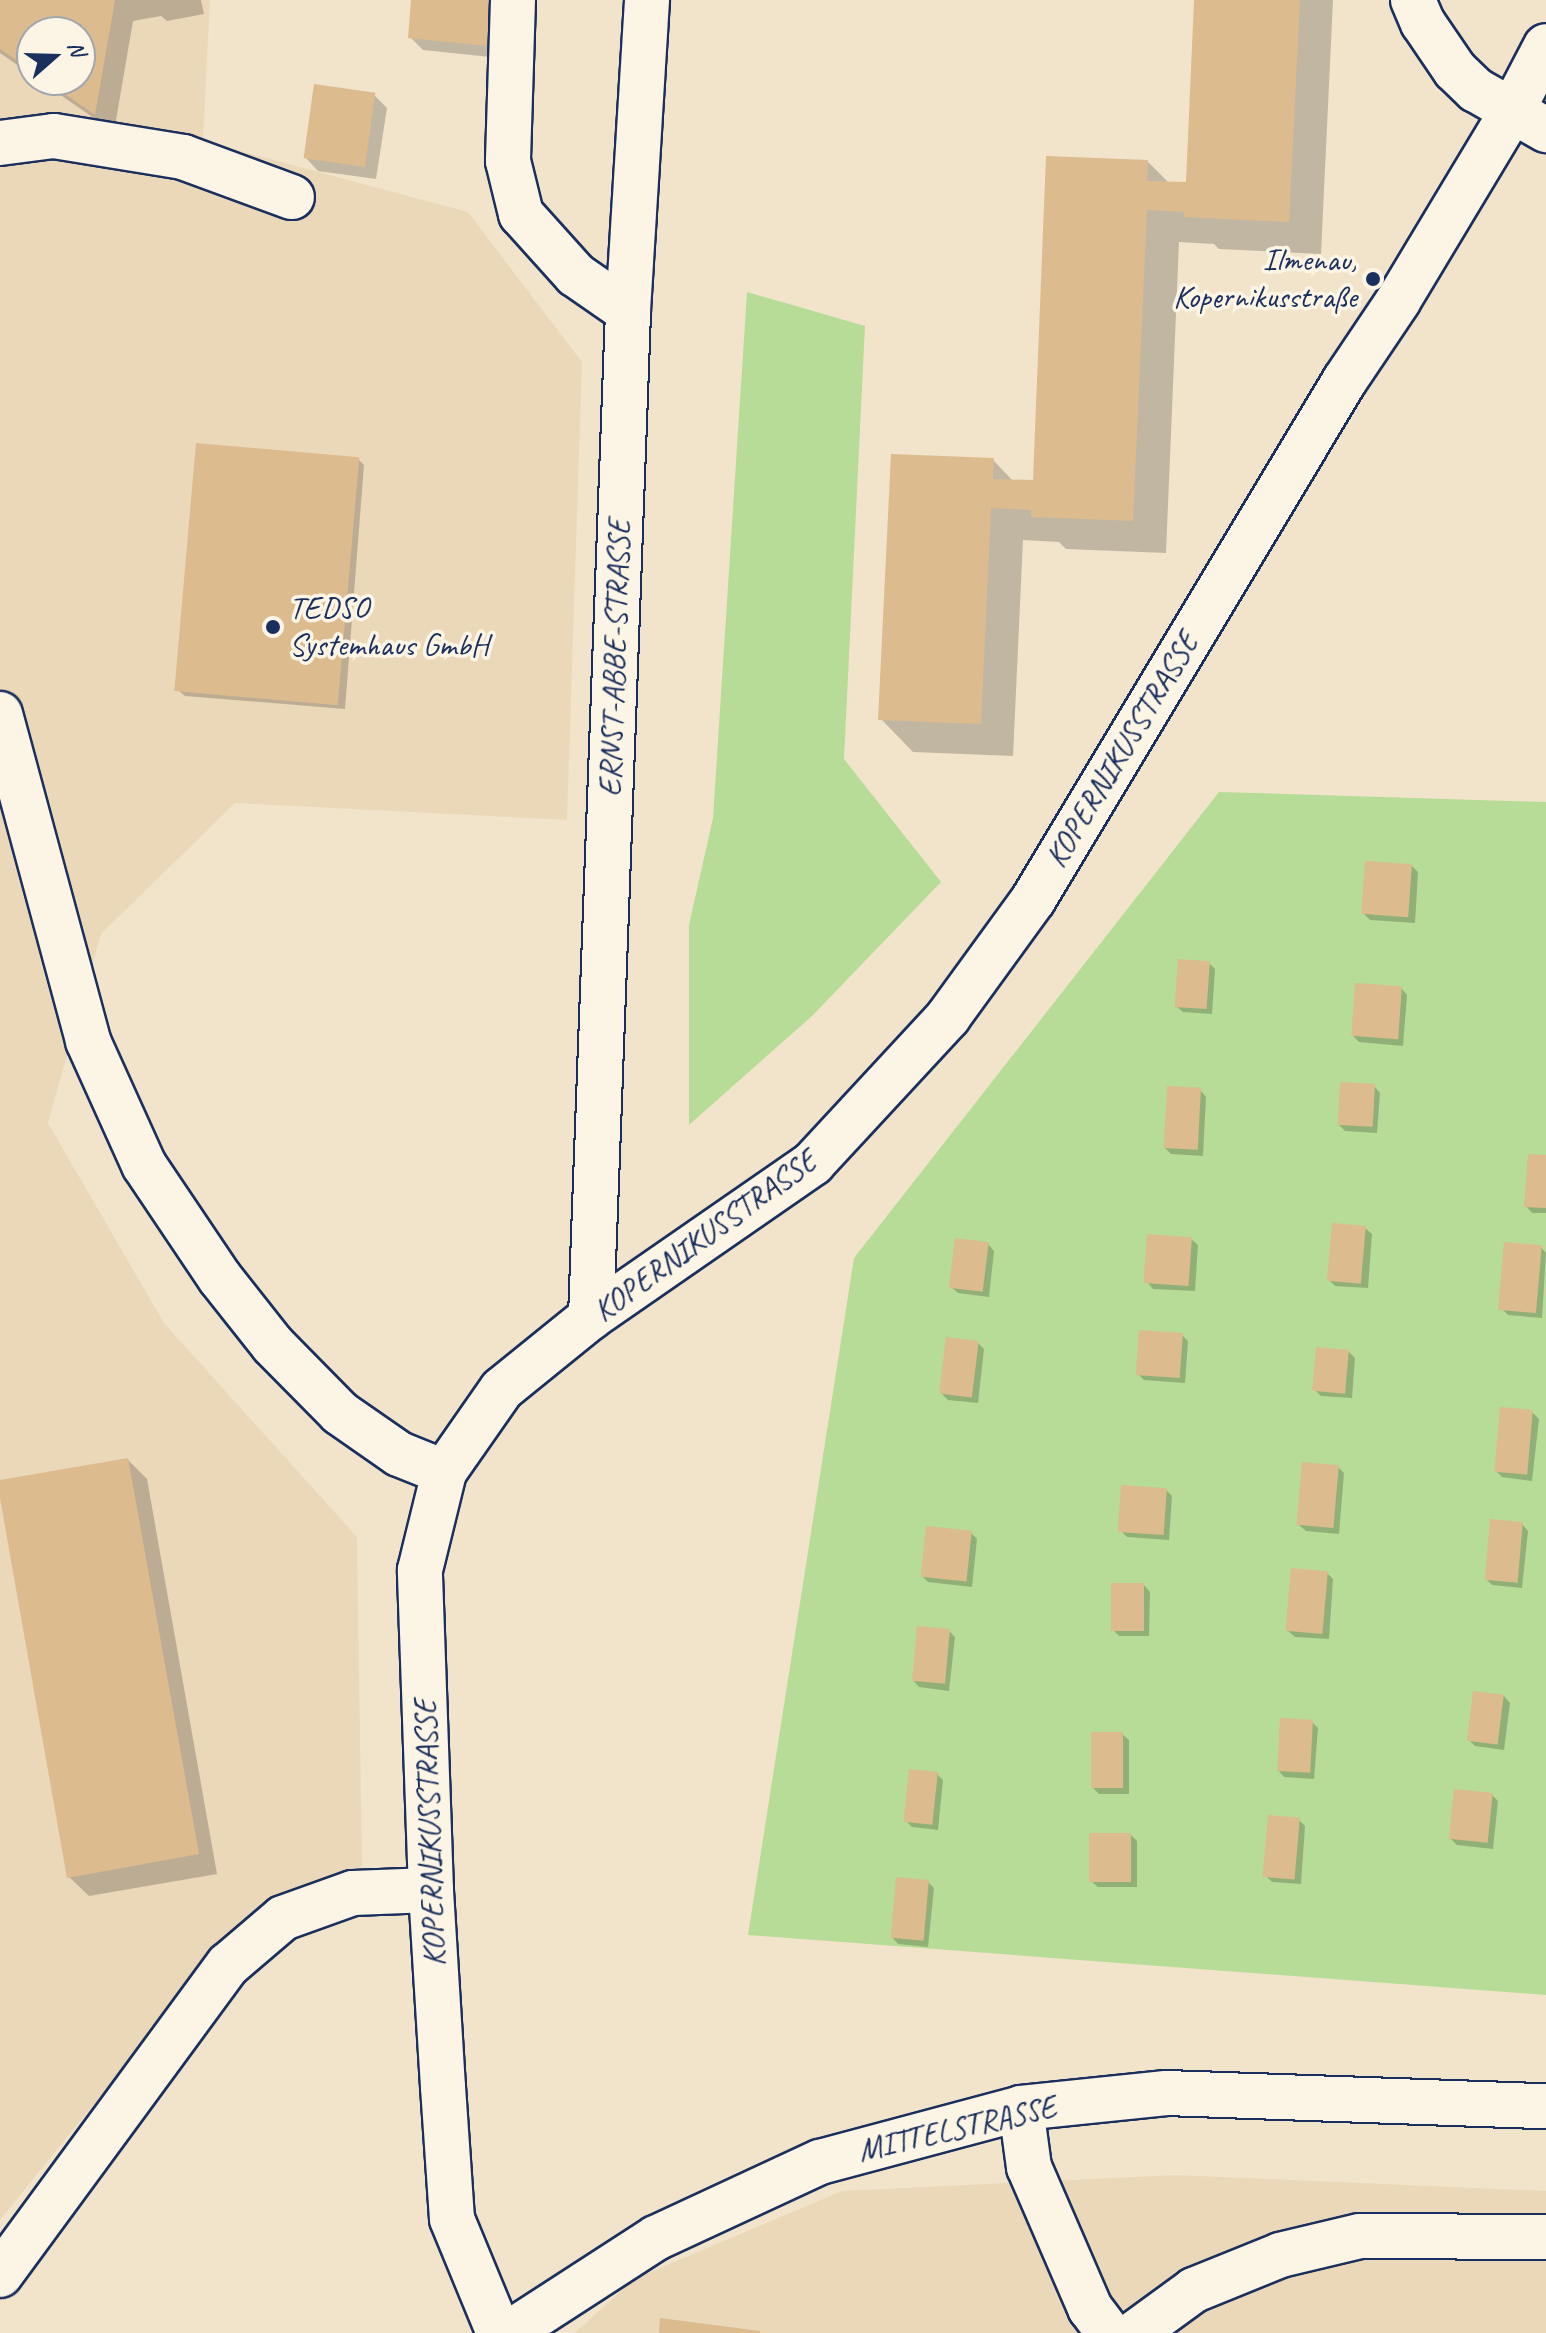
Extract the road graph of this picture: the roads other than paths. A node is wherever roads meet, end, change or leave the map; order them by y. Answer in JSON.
{"nodes":[{"id":1,"x":513,"y":0,"type":"edge"},
{"id":2,"x":647,"y":0,"type":"edge"},
{"id":3,"x":1413,"y":0,"type":"edge"},
{"id":4,"x":1546,"y":46,"type":"edge"},
{"id":5,"x":1529,"y":121,"type":"edge"},
{"id":6,"x":0,"y":143,"type":"edge"},
{"id":7,"x":292,"y":197,"type":"dead end"},
{"id":8,"x":628,"y":311,"type":"junction"},
{"id":9,"x":0,"y":714,"type":"edge"},
{"id":10,"x":10,"y":789,"type":"edge"},
{"id":11,"x":591,"y":1317,"type":"junction"},
{"id":12,"x":444,"y":1472,"type":"junction"},
{"id":13,"x":431,"y":1890,"type":"junction"},
{"id":14,"x":1546,"y":2106,"type":"edge"},
{"id":15,"x":1021,"y":2108,"type":"junction"},
{"id":16,"x":1546,"y":2237,"type":"edge"},
{"id":17,"x":0,"y":2275,"type":"edge"},
{"id":18,"x":499,"y":2333,"type":"edge"},
{"id":19,"x":509,"y":2333,"type":"edge"},
{"id":20,"x":1109,"y":2333,"type":"edge"},
{"id":21,"x":1135,"y":2333,"type":"edge"}],
"edges":[{"from":1,"to":8,"type":"street"},
{"from":2,"to":8,"type":"street","name":"ERNST-ABBE-STRASSE"},
{"from":3,"to":5,"type":"street"},
{"from":4,"to":5,"type":"street","name":"KOPERNIKUSSTRASSE"},
{"from":5,"to":11,"type":"street","name":"KOPERNIKUSSTRASSE"},
{"from":6,"to":7,"type":"street"},
{"from":8,"to":11,"type":"street","name":"ERNST-ABBE-STRASSE"},
{"from":9,"to":10,"type":"street"},
{"from":10,"to":12,"type":"street"},
{"from":11,"to":12,"type":"street","name":"KOPERNIKUSSTRASSE"},
{"from":12,"to":13,"type":"street","name":"KOPERNIKUSSTRASSE"},
{"from":13,"to":17,"type":"street"},
{"from":13,"to":18,"type":"street","name":"KOPERNIKUSSTRASSE"},
{"from":14,"to":15,"type":"street","name":"MITTELSTRASSE"},
{"from":15,"to":19,"type":"street","name":"MITTELSTRASSE"},
{"from":15,"to":20,"type":"street"},
{"from":16,"to":21,"type":"street"}]}
